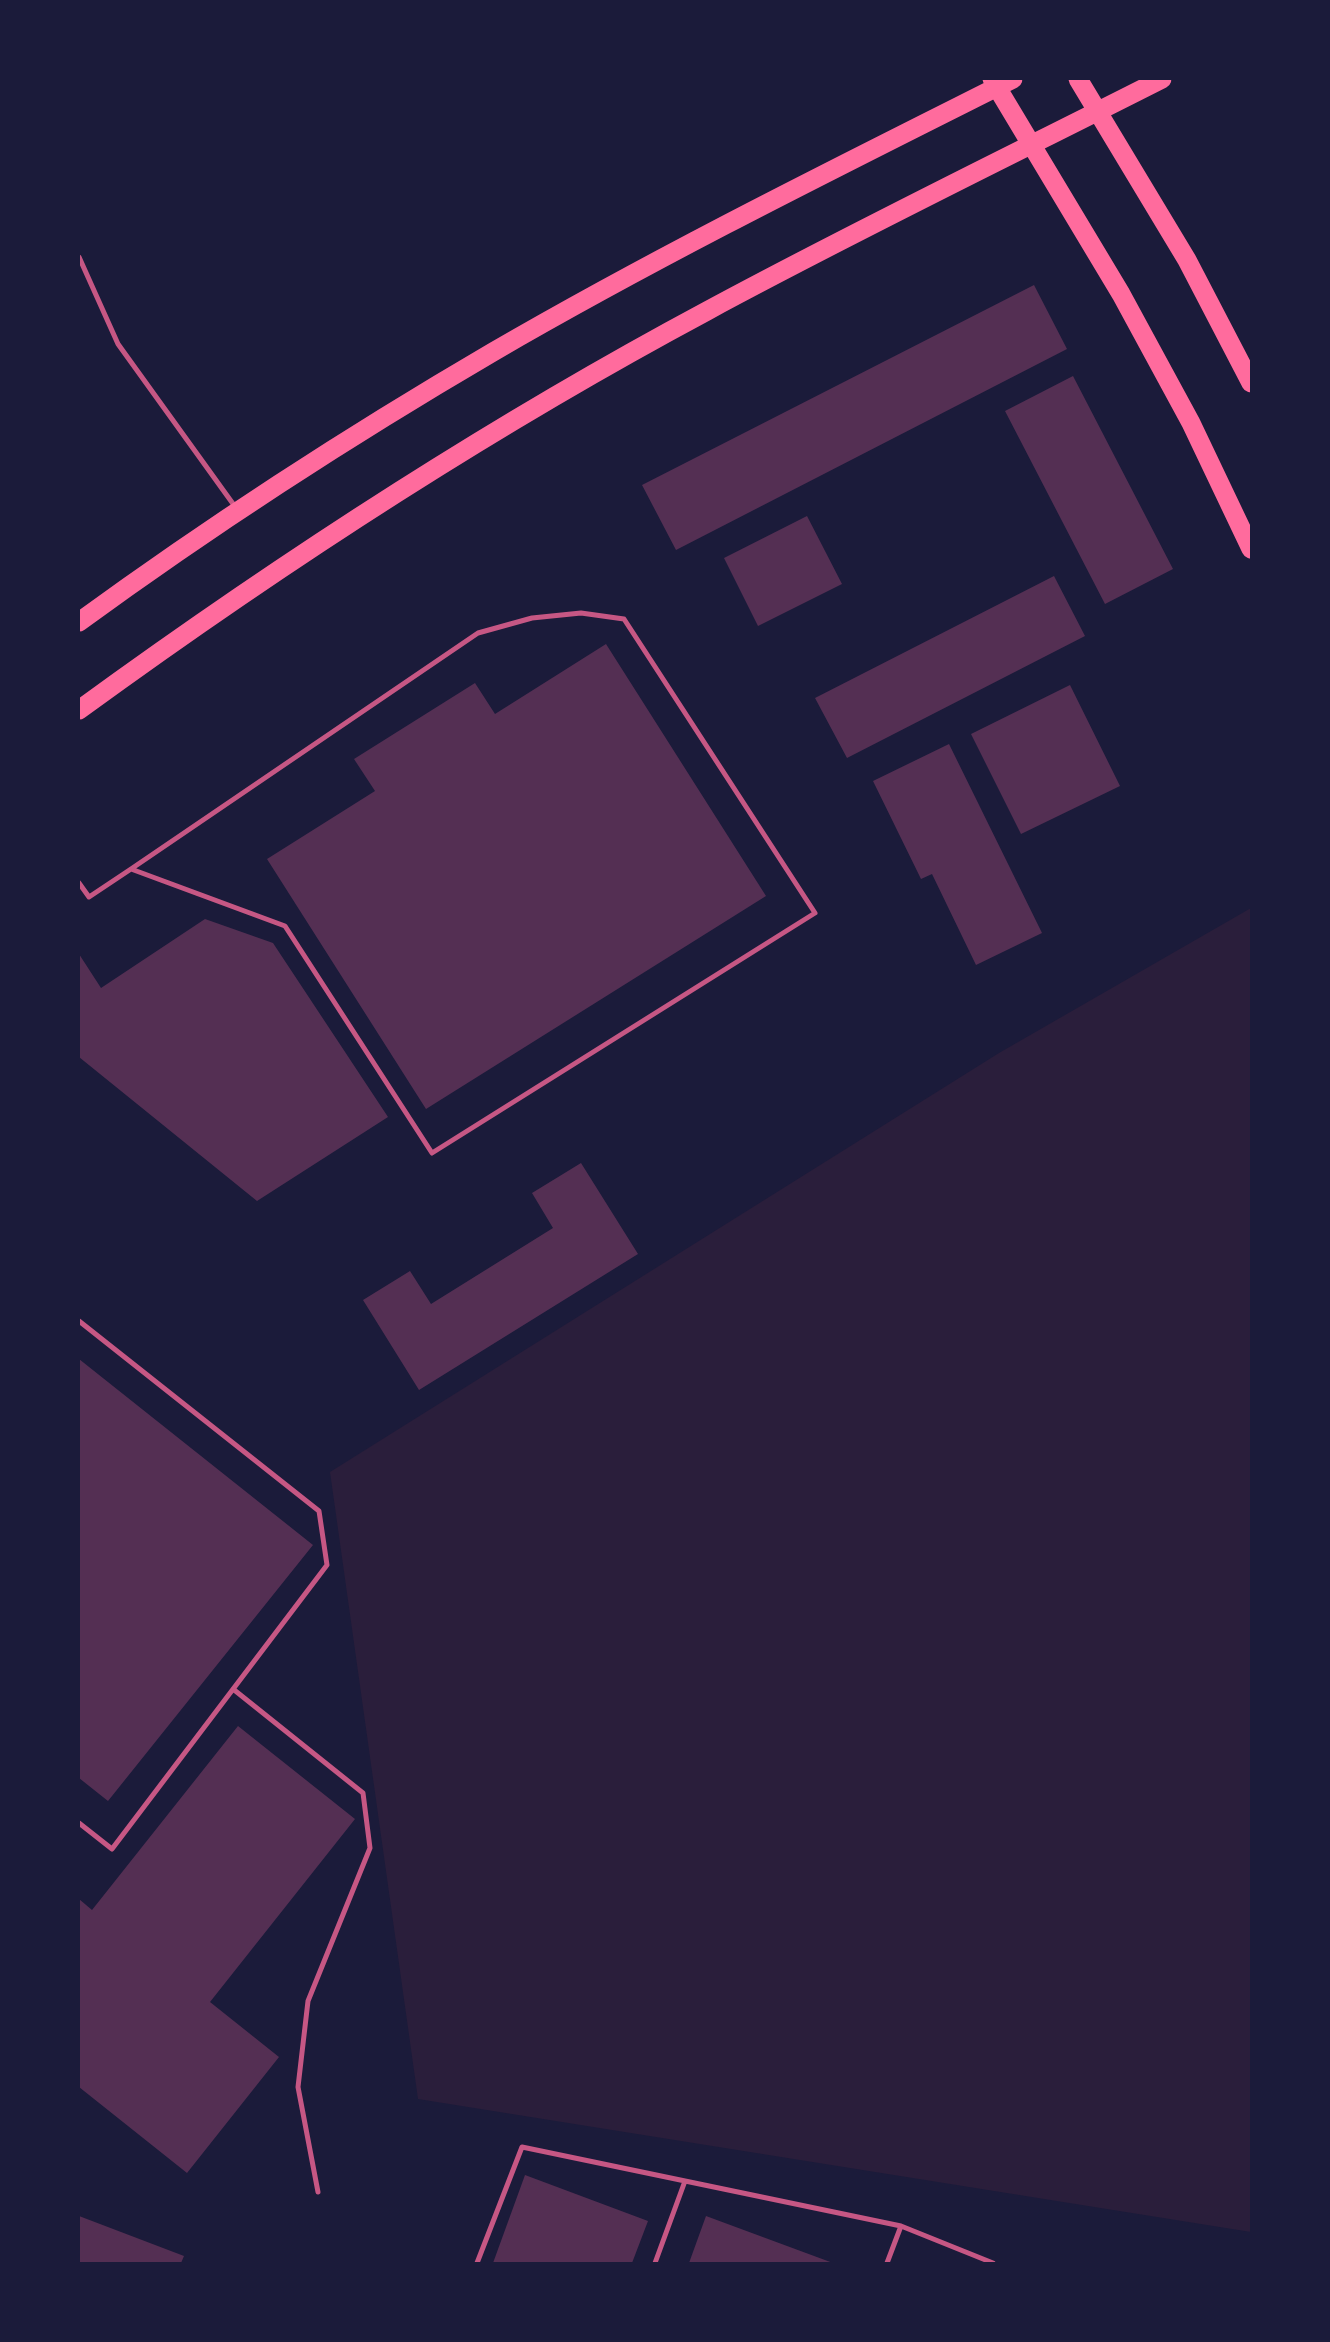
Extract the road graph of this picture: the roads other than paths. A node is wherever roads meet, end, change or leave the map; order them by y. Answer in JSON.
{"nodes":[{"id":1,"x":992,"y":79,"type":"edge"},
{"id":2,"x":1013,"y":79,"type":"edge"},
{"id":3,"x":1078,"y":79,"type":"edge"},
{"id":4,"x":1162,"y":79,"type":"edge"},
{"id":5,"x":79,"y":257,"type":"edge"},
{"id":6,"x":1251,"y":383,"type":"edge"},
{"id":7,"x":238,"y":511,"type":"junction"},
{"id":8,"x":1251,"y":549,"type":"edge"},
{"id":9,"x":79,"y":622,"type":"edge"},
{"id":10,"x":79,"y":710,"type":"edge"},
{"id":11,"x":131,"y":869,"type":"junction"},
{"id":12,"x":79,"y":883,"type":"edge"},
{"id":13,"x":79,"y":1321,"type":"edge"},
{"id":14,"x":233,"y":1689,"type":"junction"},
{"id":15,"x":79,"y":1823,"type":"edge"},
{"id":16,"x":685,"y":2181,"type":"junction"},
{"id":17,"x":318,"y":2192,"type":"dead end"},
{"id":18,"x":901,"y":2227,"type":"junction"},
{"id":19,"x":477,"y":2263,"type":"edge"},
{"id":20,"x":655,"y":2263,"type":"edge"},
{"id":21,"x":887,"y":2263,"type":"edge"},
{"id":22,"x":993,"y":2263,"type":"edge"}],
"edges":[{"from":1,"to":8,"type":"highway"},
{"from":2,"to":7,"type":"highway"},
{"from":3,"to":6,"type":"highway"},
{"from":4,"to":10,"type":"highway"},
{"from":5,"to":7,"type":"lane"},
{"from":7,"to":9,"type":"highway"},
{"from":11,"to":11,"type":"lane"},
{"from":11,"to":12,"type":"lane"},
{"from":13,"to":14,"type":"lane"},
{"from":14,"to":15,"type":"lane"},
{"from":14,"to":17,"type":"lane"},
{"from":16,"to":18,"type":"lane"},
{"from":16,"to":19,"type":"lane"},
{"from":16,"to":20,"type":"lane"},
{"from":18,"to":21,"type":"lane"},
{"from":18,"to":22,"type":"lane"}]}
